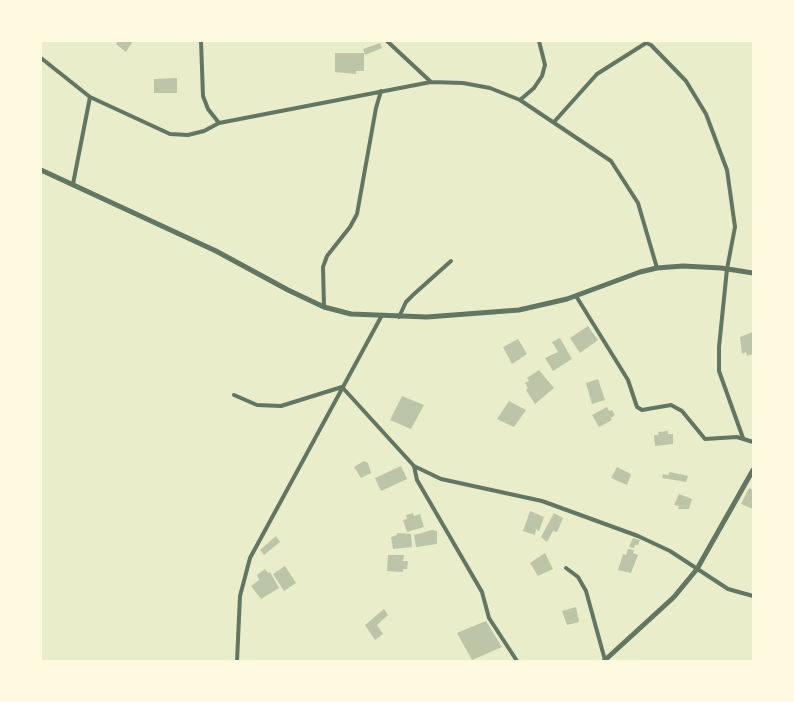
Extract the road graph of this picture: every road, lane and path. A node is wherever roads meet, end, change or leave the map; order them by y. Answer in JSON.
{"nodes":[{"id":1,"x":201,"y":41,"type":"edge"},
{"id":2,"x":386,"y":41,"type":"edge"},
{"id":3,"x":539,"y":41,"type":"edge"},
{"id":4,"x":41,"y":58,"type":"edge"},
{"id":5,"x":431,"y":82,"type":"junction"},
{"id":6,"x":382,"y":91,"type":"junction"},
{"id":7,"x":90,"y":97,"type":"junction"},
{"id":8,"x":520,"y":100,"type":"junction"},
{"id":9,"x":554,"y":122,"type":"junction"},
{"id":10,"x":218,"y":123,"type":"junction"},
{"id":11,"x":41,"y":170,"type":"edge"},
{"id":12,"x":73,"y":184,"type":"junction"},
{"id":13,"x":451,"y":261,"type":"dead end"},
{"id":14,"x":657,"y":268,"type":"junction"},
{"id":15,"x":727,"y":269,"type":"junction"},
{"id":16,"x":753,"y":273,"type":"edge"},
{"id":17,"x":576,"y":296,"type":"junction"},
{"id":18,"x":324,"y":307,"type":"junction"},
{"id":19,"x":381,"y":316,"type":"junction"},
{"id":20,"x":399,"y":317,"type":"junction"},
{"id":21,"x":342,"y":387,"type":"junction"},
{"id":22,"x":234,"y":394,"type":"dead end"},
{"id":23,"x":743,"y":438,"type":"junction"},
{"id":24,"x":753,"y":442,"type":"edge"},
{"id":25,"x":414,"y":466,"type":"junction"},
{"id":26,"x":753,"y":470,"type":"edge"},
{"id":27,"x":566,"y":568,"type":"dead end"},
{"id":28,"x":697,"y":569,"type":"junction"},
{"id":29,"x":753,"y":596,"type":"edge"},
{"id":30,"x":604,"y":660,"type":"edge"},
{"id":31,"x":237,"y":661,"type":"edge"},
{"id":32,"x":516,"y":661,"type":"edge"}],
"edges":[{"from":1,"to":10,"type":"street"},
{"from":2,"to":5,"type":"street"},
{"from":3,"to":8,"type":"street"},
{"from":4,"to":7,"type":"street"},
{"from":5,"to":6,"type":"street"},
{"from":5,"to":8,"type":"street"},
{"from":6,"to":10,"type":"street"},
{"from":6,"to":18,"type":"street"},
{"from":7,"to":10,"type":"street"},
{"from":7,"to":12,"type":"street"},
{"from":8,"to":9,"type":"street"},
{"from":9,"to":14,"type":"street"},
{"from":9,"to":15,"type":"street"},
{"from":11,"to":12,"type":"street"},
{"from":12,"to":18,"type":"street"},
{"from":13,"to":20,"type":"street"},
{"from":14,"to":15,"type":"street"},
{"from":14,"to":17,"type":"street"},
{"from":15,"to":16,"type":"street"},
{"from":15,"to":23,"type":"street"},
{"from":17,"to":20,"type":"street"},
{"from":17,"to":23,"type":"street"},
{"from":18,"to":19,"type":"street"},
{"from":19,"to":20,"type":"street"},
{"from":19,"to":21,"type":"street"},
{"from":21,"to":22,"type":"street"},
{"from":21,"to":25,"type":"street"},
{"from":21,"to":31,"type":"street"},
{"from":23,"to":24,"type":"street"},
{"from":25,"to":28,"type":"street"},
{"from":25,"to":32,"type":"street"},
{"from":26,"to":28,"type":"street"},
{"from":27,"to":30,"type":"street"},
{"from":28,"to":29,"type":"street"},
{"from":28,"to":30,"type":"street"}]}
